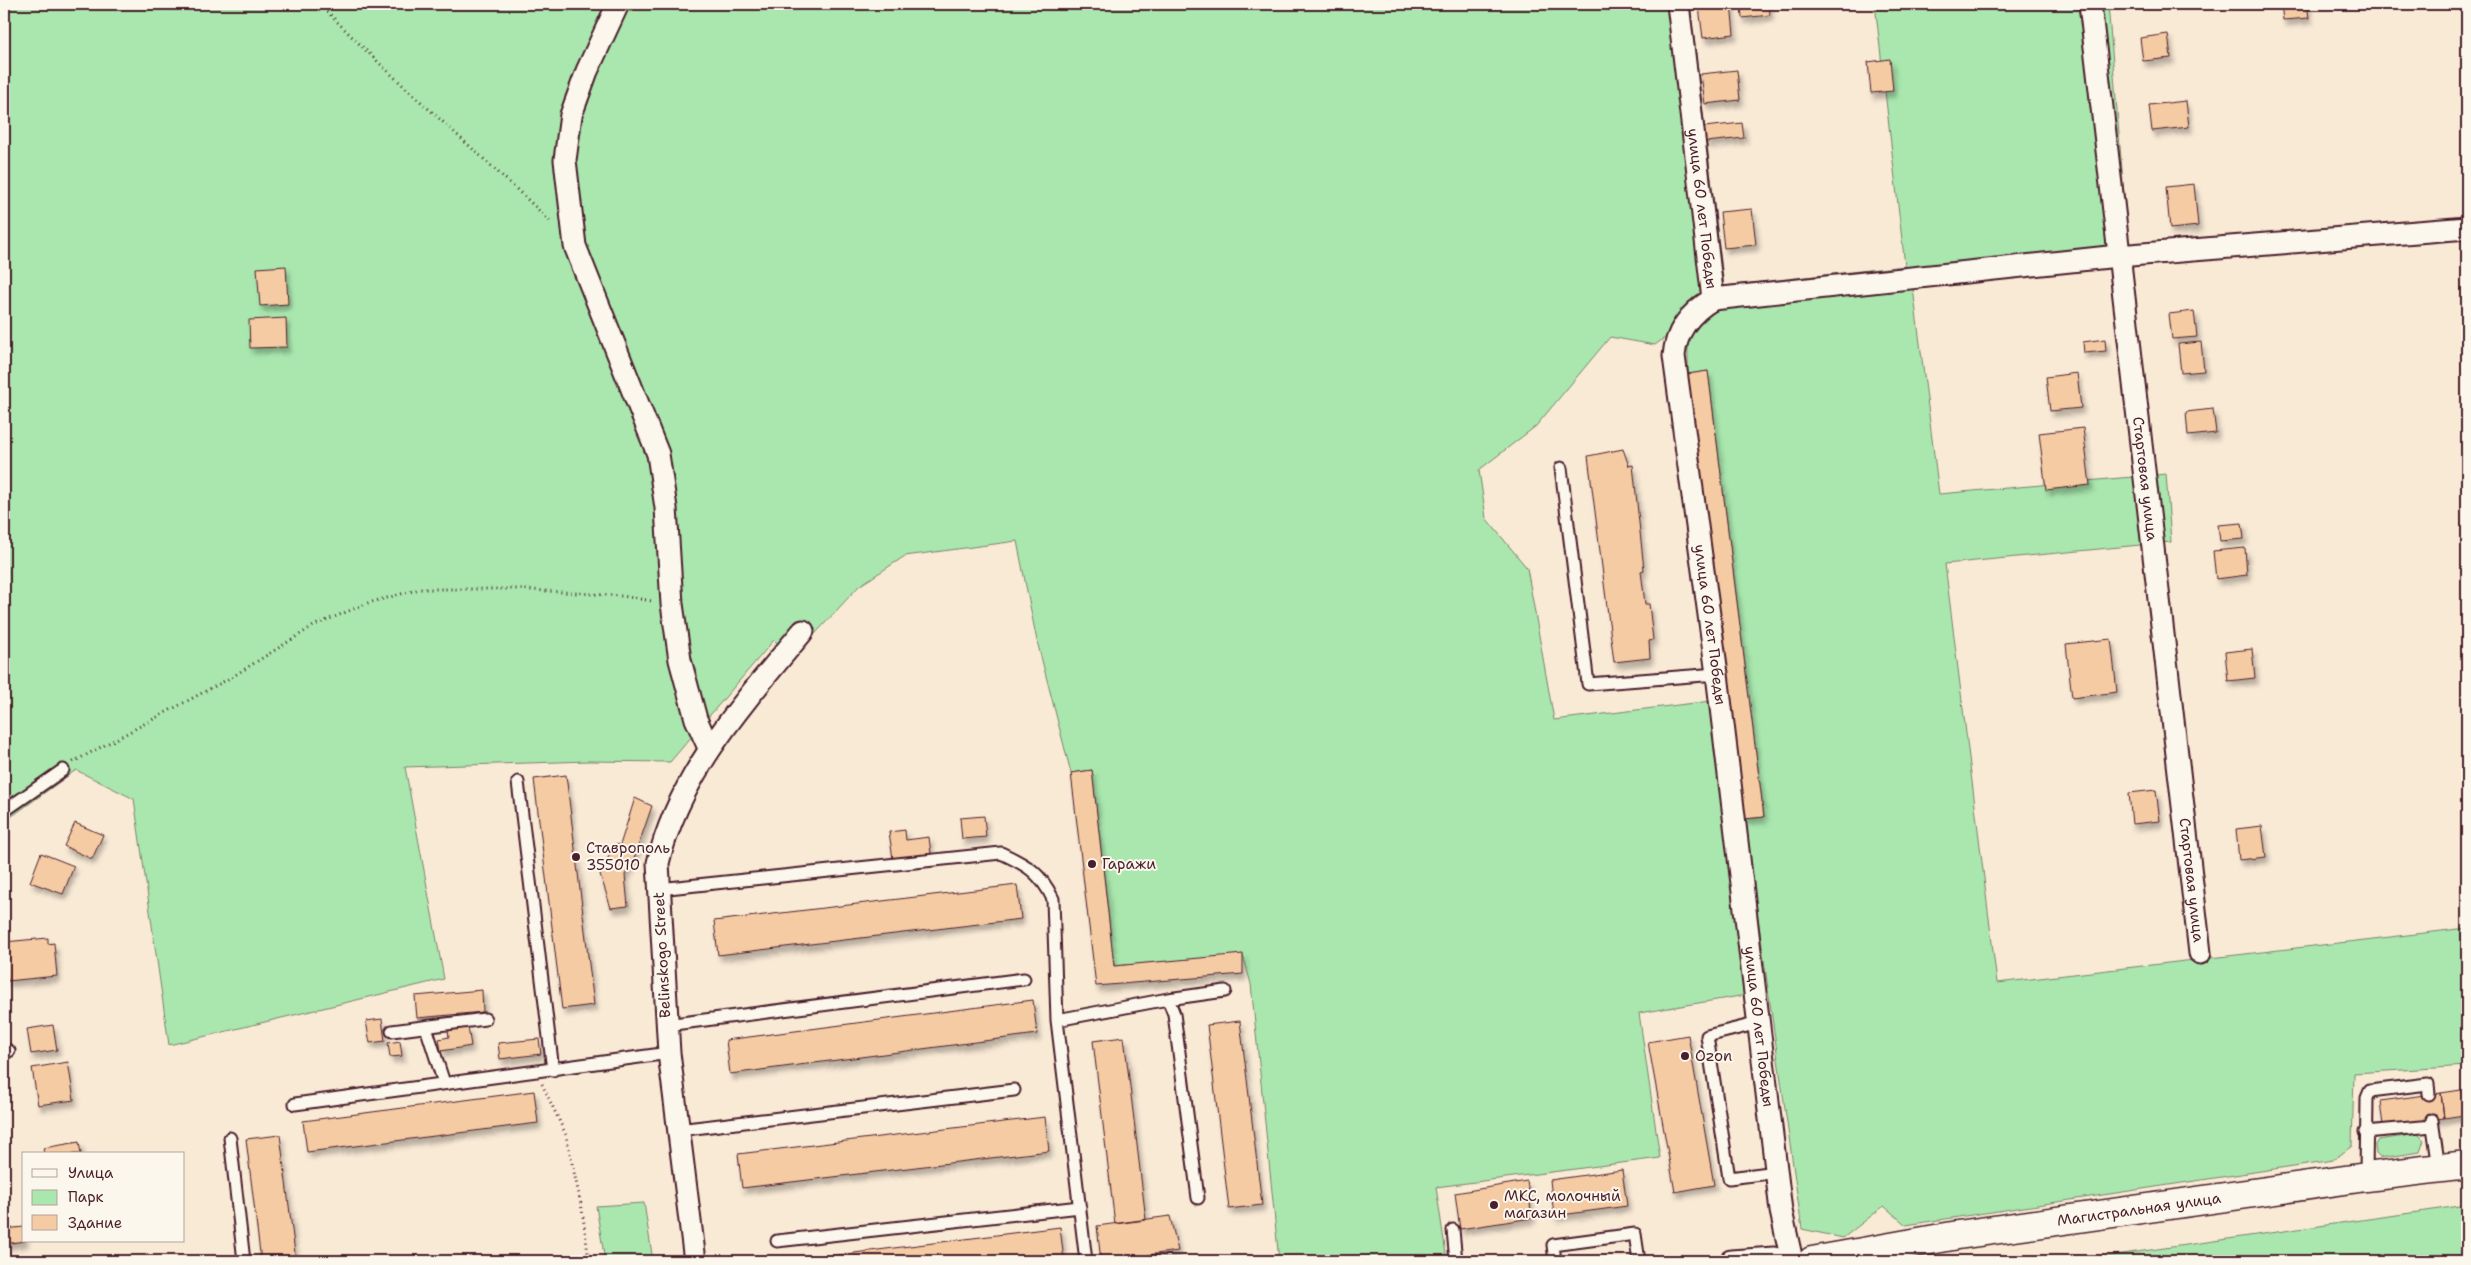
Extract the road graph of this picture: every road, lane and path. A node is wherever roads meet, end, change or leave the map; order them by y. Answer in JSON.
{"nodes":[{"id":1,"x":320,"y":4,"type":"edge"},
{"id":2,"x":618,"y":4,"type":"edge"},
{"id":3,"x":1678,"y":4,"type":"edge"},
{"id":4,"x":2090,"y":4,"type":"edge"},
{"id":5,"x":2467,"y":228,"type":"edge"},
{"id":6,"x":575,"y":246,"type":"junction"},
{"id":7,"x":2118,"y":256,"type":"junction"},
{"id":8,"x":1713,"y":300,"type":"junction"},
{"id":9,"x":1561,"y":468,"type":"dead end"},
{"id":10,"x":672,"y":604,"type":"junction"},
{"id":11,"x":803,"y":631,"type":"dead end"},
{"id":12,"x":1716,"y":674,"type":"junction"},
{"id":13,"x":709,"y":748,"type":"junction"},
{"id":14,"x":63,"y":770,"type":"joint"},
{"id":15,"x":518,"y":782,"type":"dead end"},
{"id":16,"x":4,"y":812,"type":"edge"},
{"id":17,"x":659,"y":889,"type":"junction"},
{"id":18,"x":2200,"y":953,"type":"dead end"},
{"id":19,"x":1024,"y":979,"type":"dead end"},
{"id":20,"x":1226,"y":991,"type":"dead end"},
{"id":21,"x":1168,"y":999,"type":"junction"},
{"id":22,"x":484,"y":1019,"type":"dead end"},
{"id":23,"x":1057,"y":1020,"type":"junction"},
{"id":24,"x":1759,"y":1023,"type":"junction"},
{"id":25,"x":666,"y":1025,"type":"junction"},
{"id":26,"x":426,"y":1027,"type":"junction"},
{"id":27,"x":392,"y":1031,"type":"dead end"},
{"id":28,"x":668,"y":1054,"type":"junction"},
{"id":29,"x":553,"y":1070,"type":"junction"},
{"id":30,"x":537,"y":1072,"type":"junction"},
{"id":31,"x":444,"y":1083,"type":"junction"},
{"id":32,"x":1014,"y":1090,"type":"dead end"},
{"id":33,"x":2429,"y":1094,"type":"dead end"},
{"id":34,"x":295,"y":1104,"type":"dead end"},
{"id":35,"x":678,"y":1130,"type":"junction"},
{"id":36,"x":2365,"y":1132,"type":"junction"},
{"id":37,"x":230,"y":1138,"type":"dead end"},
{"id":38,"x":2467,"y":1165,"type":"edge"},
{"id":39,"x":2439,"y":1168,"type":"junction"},
{"id":40,"x":1777,"y":1172,"type":"junction"},
{"id":41,"x":2366,"y":1176,"type":"junction"},
{"id":42,"x":1198,"y":1198,"type":"dead end"},
{"id":43,"x":1080,"y":1207,"type":"junction"},
{"id":44,"x":1452,"y":1230,"type":"dead end"},
{"id":45,"x":777,"y":1241,"type":"dead end"},
{"id":46,"x":244,"y":1261,"type":"edge"},
{"id":47,"x":589,"y":1261,"type":"edge"},
{"id":48,"x":695,"y":1261,"type":"edge"},
{"id":49,"x":1086,"y":1261,"type":"edge"},
{"id":50,"x":1456,"y":1261,"type":"edge"},
{"id":51,"x":1555,"y":1261,"type":"edge"},
{"id":52,"x":1639,"y":1261,"type":"edge"},
{"id":53,"x":1732,"y":1261,"type":"edge"},
{"id":54,"x":1783,"y":1261,"type":"edge"},
{"id":55,"x":1792,"y":1261,"type":"edge"},
{"id":56,"x":1812,"y":1261,"type":"edge"}],
"edges":[{"from":1,"to":6,"type":"path"},
{"from":2,"to":6,"type":"street"},
{"from":3,"to":8,"type":"street","name":"улица 60 лет Победы"},
{"from":4,"to":7,"type":"street","name":"Стартовая улица"},
{"from":5,"to":7,"type":"street"},
{"from":6,"to":10,"type":"street"},
{"from":7,"to":8,"type":"street"},
{"from":7,"to":18,"type":"street","name":"Стартовая улица"},
{"from":8,"to":12,"type":"street","name":"улица 60 лет Победы"},
{"from":9,"to":12,"type":"lane"},
{"from":10,"to":13,"type":"street"},
{"from":10,"to":14,"type":"path"},
{"from":11,"to":13,"type":"street","name":"Belinskogo Street"},
{"from":12,"to":24,"type":"street","name":"улица 60 лет Победы"},
{"from":13,"to":17,"type":"street","name":"Belinskogo Street"},
{"from":14,"to":16,"type":"lane"},
{"from":15,"to":29,"type":"lane"},
{"from":17,"to":23,"type":"lane"},
{"from":17,"to":25,"type":"street","name":"Belinskogo Street"},
{"from":19,"to":25,"type":"lane"},
{"from":20,"to":21,"type":"lane"},
{"from":21,"to":23,"type":"lane"},
{"from":21,"to":42,"type":"lane"},
{"from":22,"to":26,"type":"lane"},
{"from":23,"to":43,"type":"lane"},
{"from":24,"to":40,"type":"street","name":"улица 60 лет Победы"},
{"from":24,"to":40,"type":"lane"},
{"from":25,"to":28,"type":"street","name":"Belinskogo Street"},
{"from":26,"to":27,"type":"lane"},
{"from":26,"to":31,"type":"lane"},
{"from":28,"to":29,"type":"lane"},
{"from":28,"to":35,"type":"street","name":"Belinskogo Street"},
{"from":29,"to":30,"type":"lane"},
{"from":30,"to":31,"type":"lane"},
{"from":30,"to":47,"type":"path"},
{"from":31,"to":34,"type":"lane"},
{"from":32,"to":35,"type":"lane"},
{"from":33,"to":36,"type":"lane"},
{"from":35,"to":48,"type":"street","name":"Belinskogo Street"},
{"from":36,"to":39,"type":"lane"},
{"from":36,"to":41,"type":"lane"},
{"from":37,"to":46,"type":"lane"},
{"from":38,"to":39,"type":"street","name":"Магистральная улица"},
{"from":39,"to":41,"type":"street","name":"Магистральная улица"},
{"from":40,"to":55,"type":"street","name":"улица 60 лет Победы"},
{"from":41,"to":56,"type":"street","name":"Магистральная улица"},
{"from":43,"to":45,"type":"lane"},
{"from":43,"to":49,"type":"lane"},
{"from":44,"to":50,"type":"lane"},
{"from":51,"to":52,"type":"lane"},
{"from":53,"to":54,"type":"street"}]}
